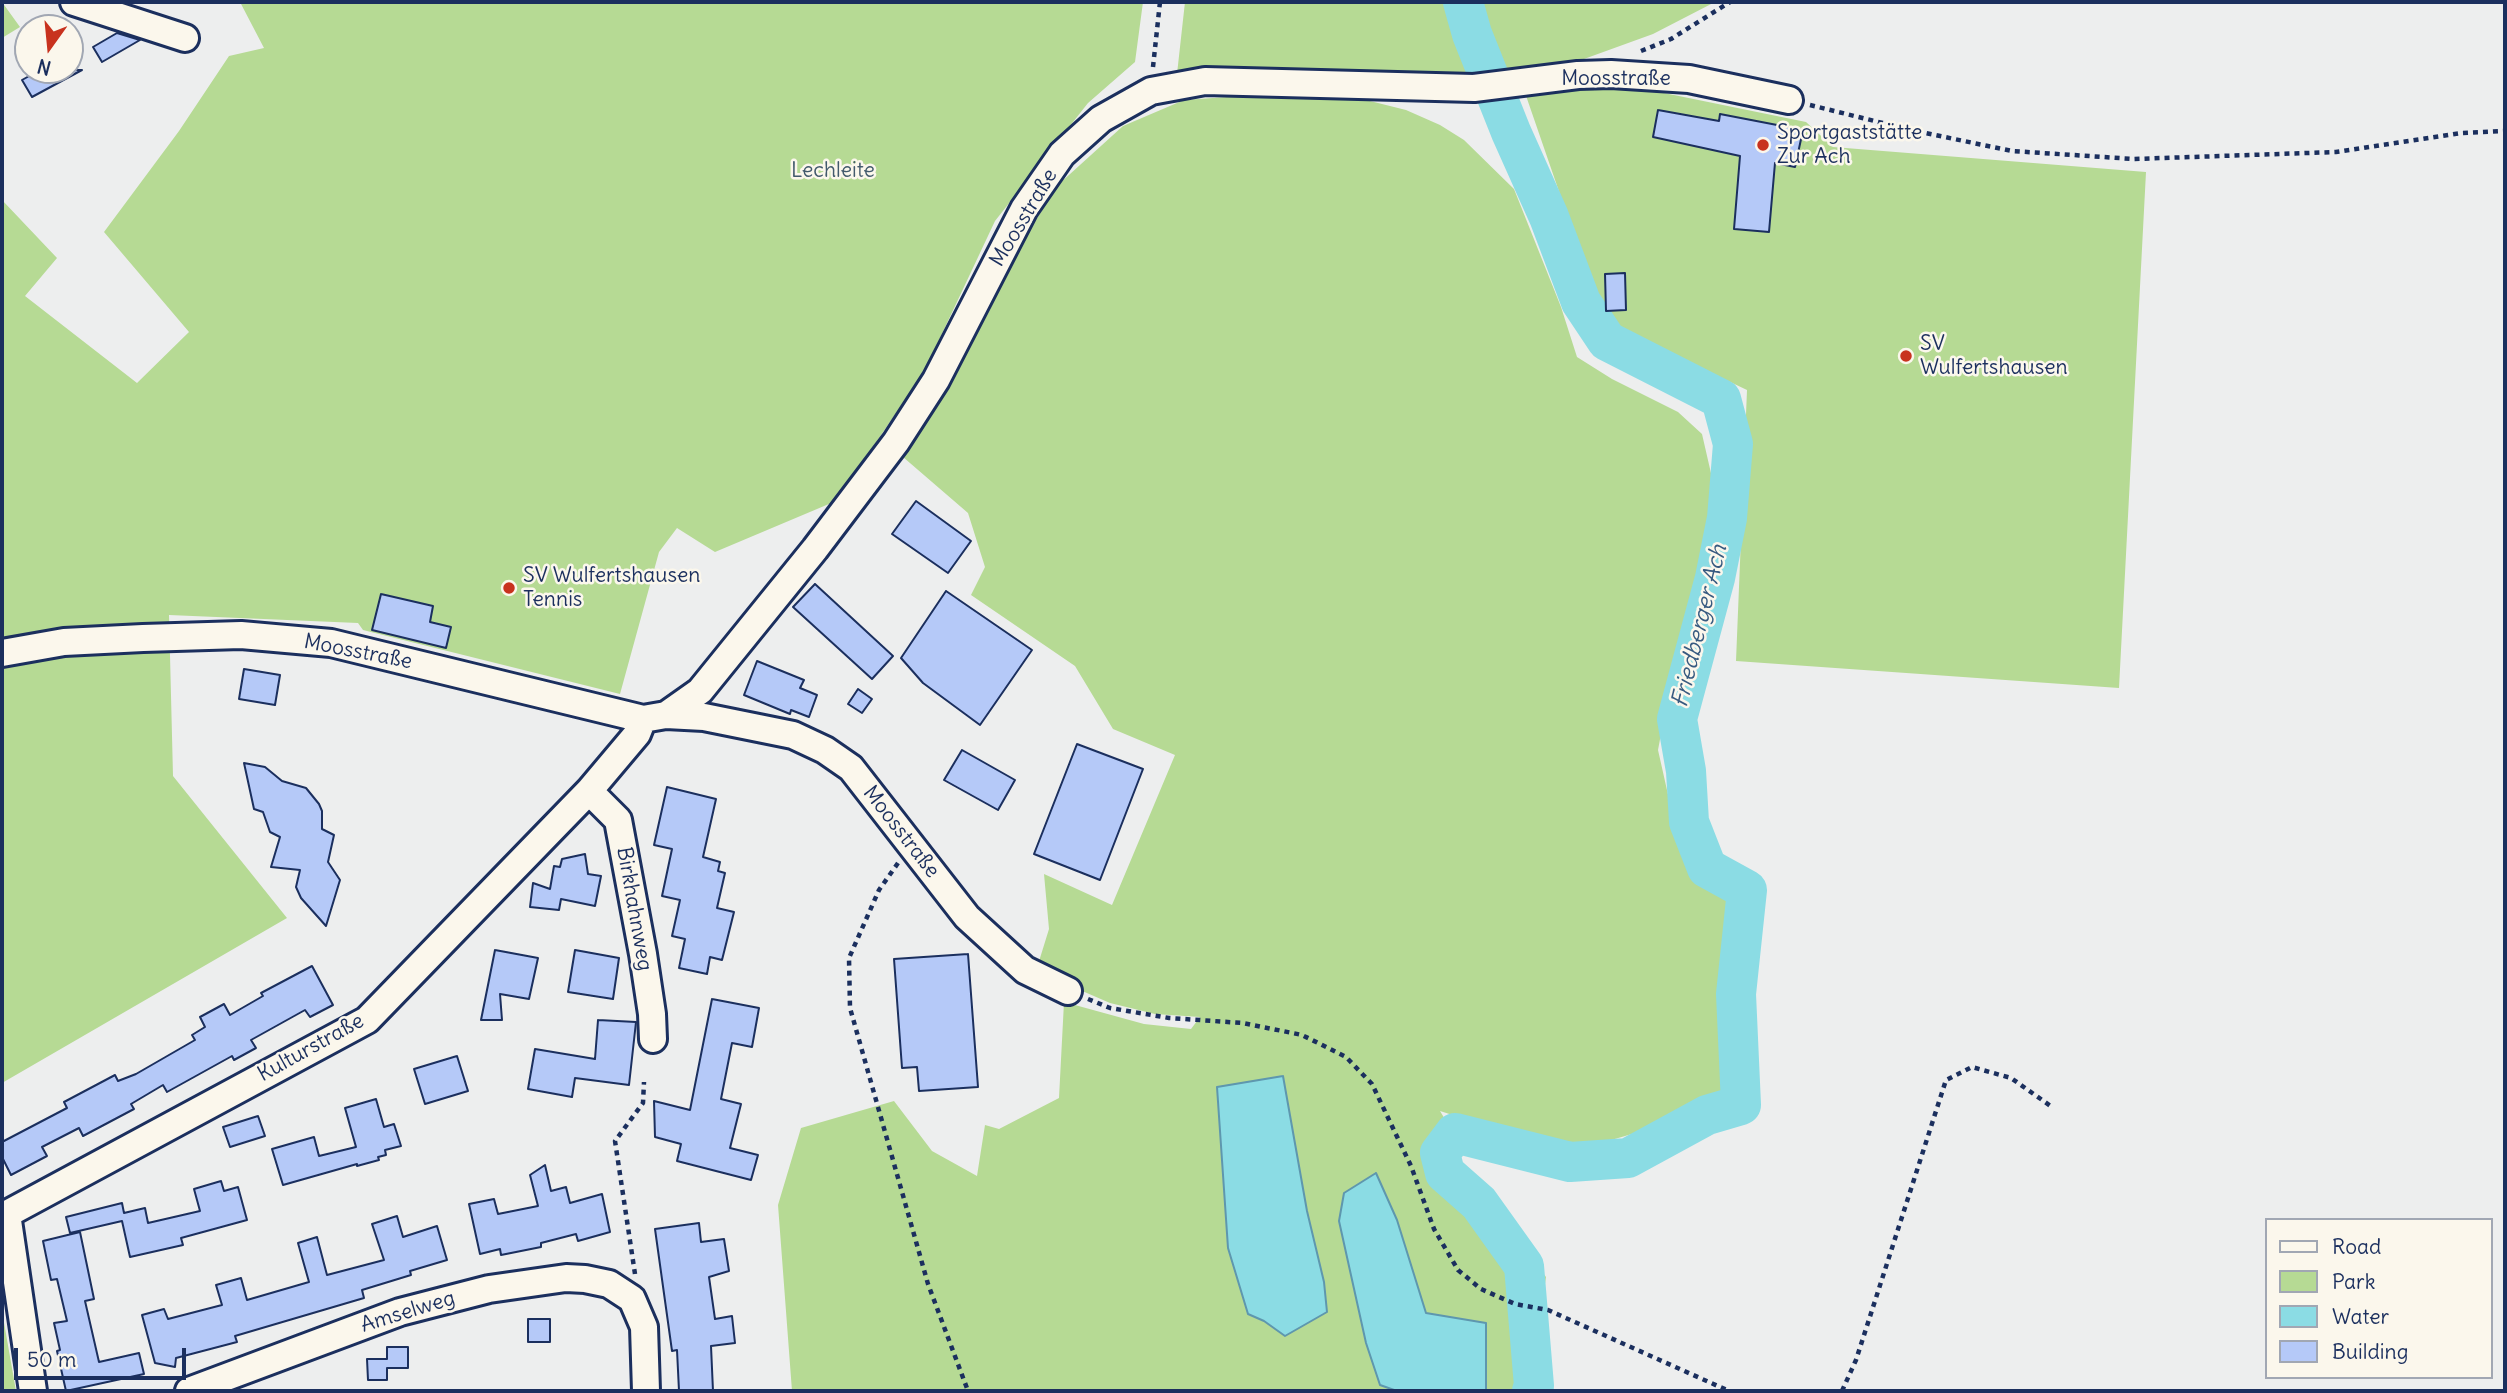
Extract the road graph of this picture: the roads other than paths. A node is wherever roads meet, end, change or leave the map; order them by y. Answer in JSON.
{"nodes":[{"id":1,"x":74,"y":2,"type":"edge"},
{"id":2,"x":186,"y":38,"type":"dead end"},
{"id":3,"x":1789,"y":100,"type":"road end"},
{"id":4,"x":2,"y":653,"type":"edge"},
{"id":5,"x":654,"y":717,"type":"junction"},
{"id":6,"x":589,"y":791,"type":"junction"},
{"id":7,"x":1068,"y":991,"type":"road end"},
{"id":8,"x":653,"y":1039,"type":"dead end"},
{"id":9,"x":33,"y":1391,"type":"edge"},
{"id":10,"x":189,"y":1391,"type":"edge"},
{"id":11,"x":646,"y":1391,"type":"edge"}],
"edges":[{"from":1,"to":2,"type":"street"},
{"from":3,"to":5,"type":"street","name":"Moosstraße"},
{"from":4,"to":5,"type":"street","name":"Moosstraße"},
{"from":5,"to":6,"type":"street","name":"Kulturstraße"},
{"from":5,"to":7,"type":"street","name":"Moosstraße"},
{"from":6,"to":8,"type":"street","name":"Birkhahnweg"},
{"from":6,"to":9,"type":"street","name":"Kulturstraße"},
{"from":10,"to":11,"type":"street","name":"Amselweg"}]}
